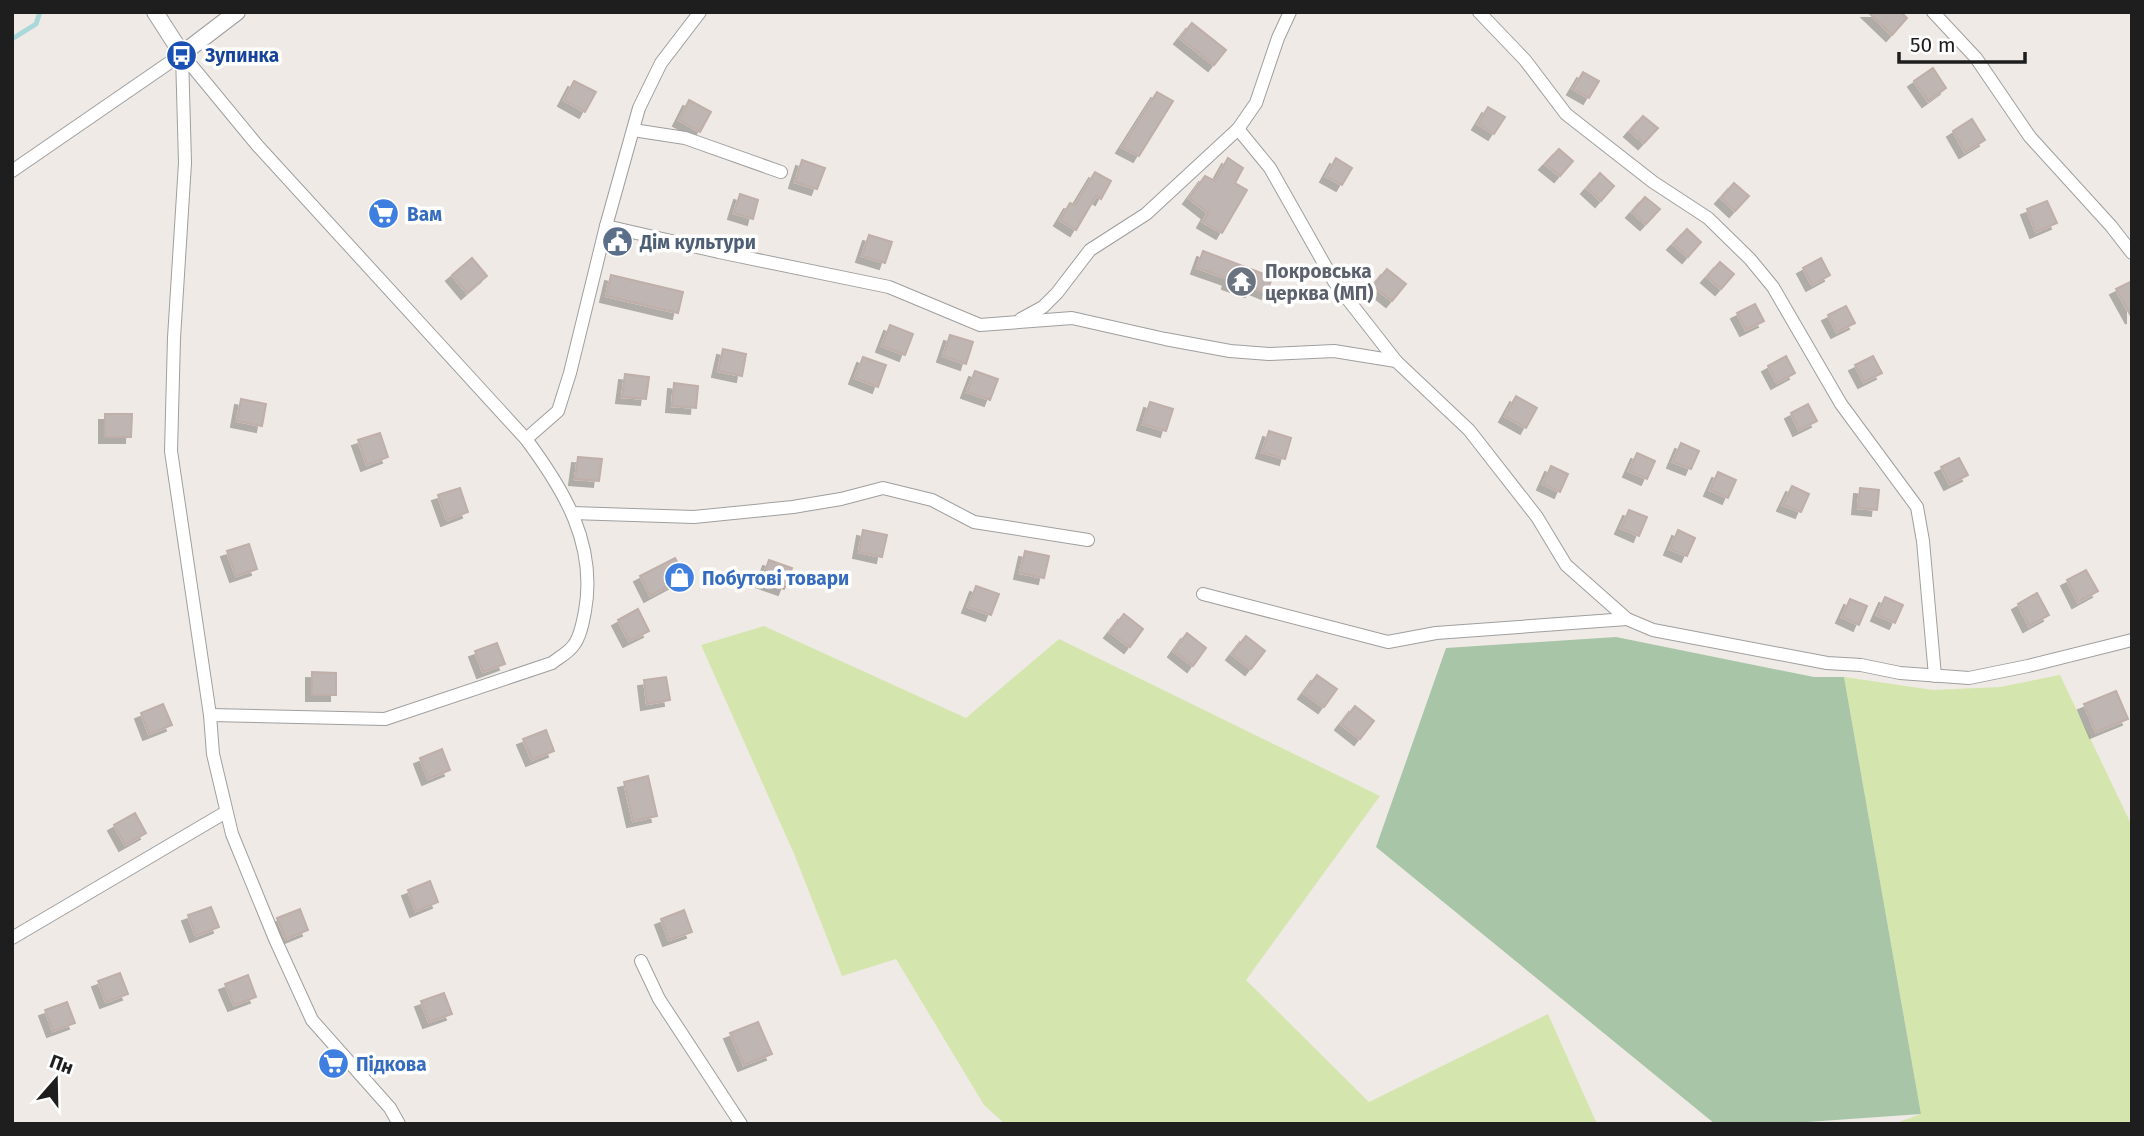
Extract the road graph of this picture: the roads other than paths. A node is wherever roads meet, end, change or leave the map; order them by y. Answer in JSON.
{"nodes":[{"id":1,"x":155,"y":12,"type":"edge"},
{"id":2,"x":237,"y":12,"type":"edge"},
{"id":3,"x":700,"y":12,"type":"edge"},
{"id":4,"x":1290,"y":12,"type":"edge"},
{"id":5,"x":1479,"y":12,"type":"edge"},
{"id":6,"x":1933,"y":12,"type":"edge"},
{"id":7,"x":182,"y":54,"type":"junction"},
{"id":8,"x":1238,"y":129,"type":"junction"},
{"id":9,"x":633,"y":130,"type":"junction"},
{"id":10,"x":12,"y":170,"type":"edge"},
{"id":11,"x":781,"y":172,"type":"dead end"},
{"id":12,"x":606,"y":226,"type":"junction"},
{"id":13,"x":2132,"y":253,"type":"edge"},
{"id":14,"x":1017,"y":320,"type":"junction"},
{"id":15,"x":1396,"y":361,"type":"junction"},
{"id":16,"x":526,"y":439,"type":"junction"},
{"id":17,"x":572,"y":513,"type":"junction"},
{"id":18,"x":1088,"y":540,"type":"dead end"},
{"id":19,"x":1203,"y":594,"type":"dead end"},
{"id":20,"x":1627,"y":619,"type":"junction"},
{"id":21,"x":2132,"y":640,"type":"edge"},
{"id":22,"x":1935,"y":676,"type":"junction"},
{"id":23,"x":210,"y":715,"type":"junction"},
{"id":24,"x":226,"y":812,"type":"junction"},
{"id":25,"x":12,"y":938,"type":"edge"},
{"id":26,"x":641,"y":961,"type":"dead end"},
{"id":27,"x":399,"y":1124,"type":"edge"},
{"id":28,"x":741,"y":1124,"type":"edge"}],
"edges":[{"from":1,"to":7,"type":"street"},
{"from":2,"to":7,"type":"street"},
{"from":3,"to":9,"type":"street"},
{"from":4,"to":8,"type":"street"},
{"from":5,"to":22,"type":"street"},
{"from":6,"to":13,"type":"street"},
{"from":7,"to":10,"type":"street"},
{"from":7,"to":16,"type":"street"},
{"from":7,"to":23,"type":"street"},
{"from":8,"to":14,"type":"street"},
{"from":8,"to":15,"type":"street"},
{"from":9,"to":11,"type":"street"},
{"from":9,"to":12,"type":"street"},
{"from":12,"to":14,"type":"street"},
{"from":12,"to":16,"type":"street"},
{"from":14,"to":15,"type":"street"},
{"from":15,"to":20,"type":"street"},
{"from":16,"to":17,"type":"street"},
{"from":17,"to":18,"type":"street"},
{"from":17,"to":23,"type":"street"},
{"from":19,"to":20,"type":"street"},
{"from":20,"to":22,"type":"street"},
{"from":21,"to":22,"type":"street"},
{"from":23,"to":24,"type":"street"},
{"from":24,"to":25,"type":"street"},
{"from":24,"to":27,"type":"street"},
{"from":26,"to":28,"type":"street"}]}
